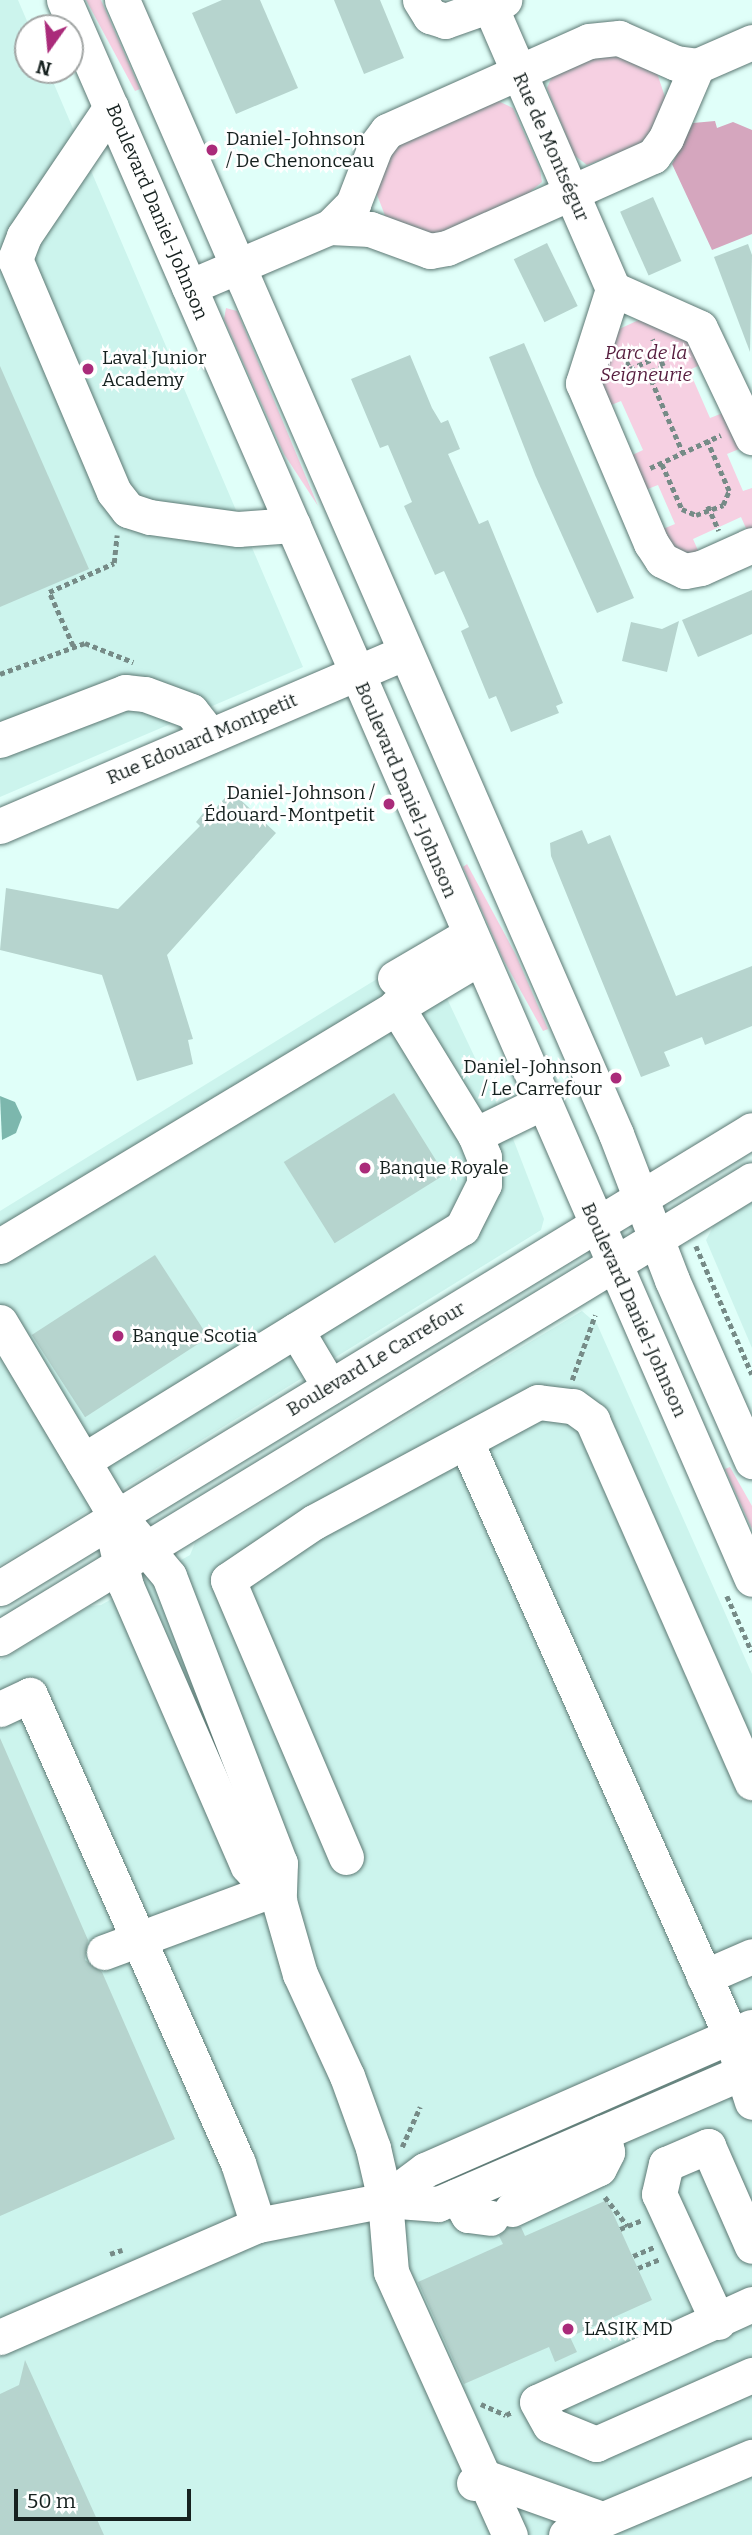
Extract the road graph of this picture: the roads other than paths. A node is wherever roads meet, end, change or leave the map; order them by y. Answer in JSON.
{"nodes":[{"id":1,"x":64,"y":0,"type":"edge"},
{"id":2,"x":122,"y":0,"type":"edge"},
{"id":3,"x":419,"y":0,"type":"edge"},
{"id":4,"x":497,"y":3,"type":"edge"},
{"id":5,"x":752,"y":42,"type":"edge"},
{"id":6,"x":697,"y":66,"type":"junction"},
{"id":7,"x":519,"y":73,"type":"junction"},
{"id":8,"x":111,"y":107,"type":"junction"},
{"id":9,"x":572,"y":193,"type":"junction"},
{"id":10,"x":330,"y":227,"type":"junction"},
{"id":11,"x":238,"y":266,"type":"junction"},
{"id":12,"x":189,"y":287,"type":"junction"},
{"id":13,"x":613,"y":289,"type":"junction"},
{"id":14,"x":752,"y":437,"type":"edge"},
{"id":15,"x":293,"y":525,"type":"junction"},
{"id":16,"x":737,"y":541,"type":"edge"},
{"id":17,"x":405,"y":652,"type":"junction"},
{"id":18,"x":356,"y":673,"type":"junction"},
{"id":19,"x":210,"y":735,"type":"junction"},
{"id":20,"x":0,"y":740,"type":"edge"},
{"id":21,"x":0,"y":826,"type":"edge"},
{"id":22,"x":475,"y":946,"type":"junction"},
{"id":23,"x":396,"y":1006,"type":"junction"},
{"id":24,"x":302,"y":1034,"type":"dead end"},
{"id":25,"x":543,"y":1102,"type":"junction"},
{"id":26,"x":752,"y":1130,"type":"edge"},
{"id":27,"x":475,"y":1135,"type":"junction"},
{"id":28,"x":752,"y":1180,"type":"edge"},
{"id":29,"x":641,"y":1197,"type":"junction"},
{"id":30,"x":596,"y":1225,"type":"junction"},
{"id":31,"x":656,"y":1240,"type":"junction"},
{"id":32,"x":0,"y":1246,"type":"edge"},
{"id":33,"x":615,"y":1266,"type":"junction"},
{"id":34,"x":0,"y":1322,"type":"edge"},
{"id":35,"x":296,"y":1330,"type":"junction"},
{"id":36,"x":330,"y":1387,"type":"junction"},
{"id":37,"x":740,"y":1401,"type":"edge"},
{"id":38,"x":466,"y":1442,"type":"junction"},
{"id":39,"x":750,"y":1448,"type":"edge"},
{"id":40,"x":83,"y":1461,"type":"junction"},
{"id":41,"x":113,"y":1514,"type":"junction"},
{"id":42,"x":135,"y":1557,"type":"junction"},
{"id":43,"x":752,"y":1579,"type":"edge"},
{"id":44,"x":0,"y":1588,"type":"edge"},
{"id":45,"x":0,"y":1638,"type":"edge"},
{"id":46,"x":0,"y":1709,"type":"edge"},
{"id":47,"x":752,"y":1783,"type":"edge"},
{"id":48,"x":346,"y":1857,"type":"dead end"},
{"id":49,"x":274,"y":1896,"type":"junction"},
{"id":50,"x":120,"y":1946,"type":"junction"},
{"id":51,"x":752,"y":1956,"type":"edge"},
{"id":52,"x":704,"y":1977,"type":"junction"},
{"id":53,"x":741,"y":2031,"type":"edge"},
{"id":54,"x":748,"y":2081,"type":"edge"},
{"id":55,"x":603,"y":2133,"type":"junction"},
{"id":56,"x":457,"y":2196,"type":"junction"},
{"id":57,"x":385,"y":2200,"type":"junction"},
{"id":58,"x":258,"y":2225,"type":"junction"},
{"id":59,"x":752,"y":2246,"type":"edge"},
{"id":60,"x":752,"y":2304,"type":"edge"},
{"id":61,"x":718,"y":2322,"type":"junction"},
{"id":62,"x":0,"y":2337,"type":"edge"},
{"id":63,"x":752,"y":2375,"type":"edge"},
{"id":64,"x":752,"y":2457,"type":"edge"},
{"id":65,"x":479,"y":2481,"type":"junction"},
{"id":66,"x":602,"y":2519,"type":"junction"},
{"id":67,"x":510,"y":2535,"type":"edge"},
{"id":68,"x":566,"y":2535,"type":"edge"}],
"edges":[{"from":1,"to":8,"type":"street","name":"Boulevard Daniel-Johnson"},
{"from":2,"to":11,"type":"street"},
{"from":3,"to":4,"type":"street","name":"Rue de Montségur"},
{"from":4,"to":7,"type":"street","name":"Rue de Montségur"},
{"from":5,"to":6,"type":"street"},
{"from":6,"to":7,"type":"street"},
{"from":6,"to":9,"type":"street"},
{"from":7,"to":9,"type":"street","name":"Rue de Montségur"},
{"from":7,"to":10,"type":"street"},
{"from":8,"to":12,"type":"street","name":"Boulevard Daniel-Johnson"},
{"from":8,"to":15,"type":"street"},
{"from":9,"to":10,"type":"street"},
{"from":9,"to":13,"type":"street","name":"Rue de Montségur"},
{"from":10,"to":11,"type":"street"},
{"from":11,"to":12,"type":"street"},
{"from":11,"to":17,"type":"street"},
{"from":12,"to":15,"type":"street","name":"Boulevard Daniel-Johnson"},
{"from":13,"to":14,"type":"street"},
{"from":13,"to":16,"type":"street"},
{"from":15,"to":18,"type":"street","name":"Boulevard Daniel-Johnson"},
{"from":17,"to":18,"type":"street","name":"Rue Edouard Montpetit"},
{"from":17,"to":29,"type":"street"},
{"from":18,"to":19,"type":"street","name":"Rue Edouard Montpetit"},
{"from":18,"to":22,"type":"street","name":"Boulevard Daniel-Johnson"},
{"from":19,"to":20,"type":"street"},
{"from":19,"to":21,"type":"street","name":"Rue Edouard Montpetit"},
{"from":22,"to":23,"type":"street"},
{"from":22,"to":24,"type":"street"},
{"from":22,"to":25,"type":"street","name":"Boulevard Daniel-Johnson"},
{"from":23,"to":27,"type":"street"},
{"from":23,"to":32,"type":"street"},
{"from":25,"to":27,"type":"street"},
{"from":25,"to":30,"type":"street","name":"Boulevard Daniel-Johnson"},
{"from":26,"to":29,"type":"street","name":"Boulevard Le Carrefour"},
{"from":27,"to":35,"type":"street"},
{"from":28,"to":31,"type":"street"},
{"from":29,"to":30,"type":"street","name":"Boulevard Le Carrefour"},
{"from":29,"to":31,"type":"street"},
{"from":30,"to":33,"type":"street","name":"Boulevard Daniel-Johnson"},
{"from":30,"to":36,"type":"street","name":"Boulevard Le Carrefour"},
{"from":31,"to":33,"type":"street"},
{"from":31,"to":37,"type":"street"},
{"from":33,"to":42,"type":"street"},
{"from":33,"to":43,"type":"street","name":"Boulevard Daniel-Johnson"},
{"from":34,"to":40,"type":"street"},
{"from":35,"to":36,"type":"street"},
{"from":35,"to":40,"type":"street"},
{"from":36,"to":41,"type":"street","name":"Boulevard Le Carrefour"},
{"from":37,"to":39,"type":"street"},
{"from":38,"to":47,"type":"street"},
{"from":38,"to":48,"type":"street"},
{"from":38,"to":52,"type":"street"},
{"from":40,"to":41,"type":"street"},
{"from":41,"to":42,"type":"street"},
{"from":41,"to":44,"type":"street","name":"Boulevard Le Carrefour"},
{"from":42,"to":45,"type":"street"},
{"from":42,"to":49,"type":"street"},
{"from":46,"to":50,"type":"street"},
{"from":49,"to":50,"type":"street"},
{"from":49,"to":57,"type":"street"},
{"from":50,"to":58,"type":"street"},
{"from":51,"to":52,"type":"street"},
{"from":52,"to":53,"type":"street"},
{"from":53,"to":54,"type":"street"},
{"from":53,"to":57,"type":"street"},
{"from":54,"to":55,"type":"street"},
{"from":55,"to":56,"type":"street"},
{"from":55,"to":56,"type":"street"},
{"from":56,"to":57,"type":"street"},
{"from":57,"to":58,"type":"street"},
{"from":57,"to":65,"type":"street"},
{"from":58,"to":62,"type":"street"},
{"from":59,"to":61,"type":"street"},
{"from":60,"to":61,"type":"street"},
{"from":61,"to":63,"type":"street"},
{"from":64,"to":66,"type":"street"},
{"from":65,"to":66,"type":"street"},
{"from":65,"to":67,"type":"street"},
{"from":66,"to":68,"type":"street"}]}
